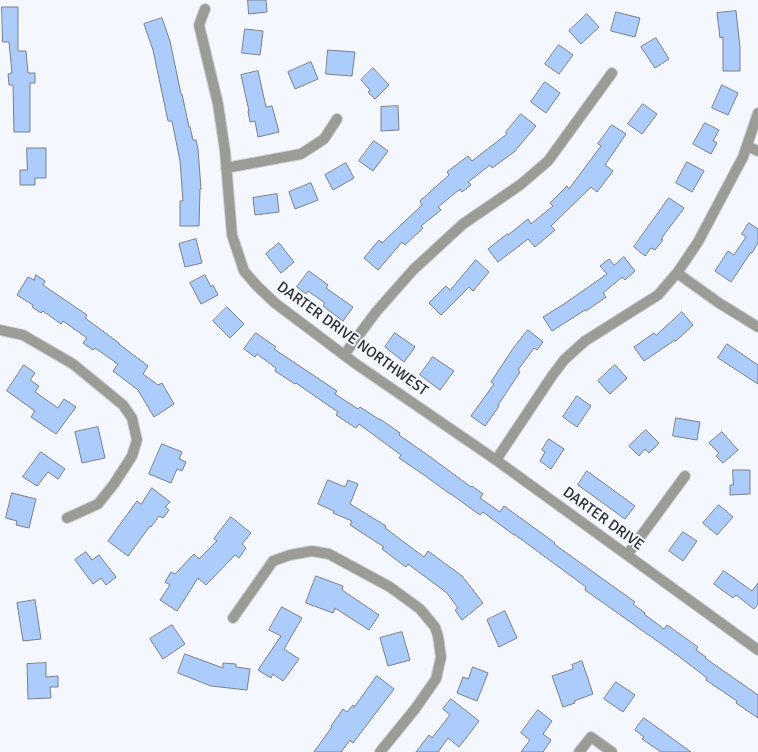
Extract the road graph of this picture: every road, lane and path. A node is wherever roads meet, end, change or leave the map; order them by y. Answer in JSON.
{"nodes":[{"id":1,"x":205,"y":9,"type":"dead end"},
{"id":2,"x":612,"y":73,"type":"dead end"},
{"id":3,"x":758,"y":114,"type":"edge"},
{"id":4,"x":337,"y":119,"type":"dead end"},
{"id":5,"x":747,"y":146,"type":"junction"},
{"id":6,"x":758,"y":151,"type":"edge"},
{"id":7,"x":226,"y":168,"type":"junction"},
{"id":8,"x":677,"y":273,"type":"junction"},
{"id":9,"x":758,"y":328,"type":"edge"},
{"id":10,"x":0,"y":330,"type":"edge"},
{"id":11,"x":344,"y":355,"type":"junction"},
{"id":12,"x":430,"y":414,"type":"joint"},
{"id":13,"x":496,"y":460,"type":"junction"},
{"id":14,"x":685,"y":476,"type":"dead end"},
{"id":15,"x":68,"y":518,"type":"dead end"},
{"id":16,"x":627,"y":555,"type":"junction"},
{"id":17,"x":233,"y":618,"type":"dead end"},
{"id":18,"x":758,"y":650,"type":"edge"},
{"id":19,"x":380,"y":752,"type":"edge"},
{"id":20,"x":579,"y":752,"type":"edge"},
{"id":21,"x":612,"y":752,"type":"edge"}],
"edges":[{"from":1,"to":7,"type":"street","name":"DARTER DRIVE NORTHWEST"},
{"from":2,"to":11,"type":"street"},
{"from":3,"to":5,"type":"street"},
{"from":4,"to":7,"type":"street"},
{"from":5,"to":6,"type":"street"},
{"from":5,"to":8,"type":"street"},
{"from":7,"to":11,"type":"street","name":"DARTER DRIVE NORTHWEST"},
{"from":8,"to":9,"type":"street"},
{"from":8,"to":13,"type":"street"},
{"from":10,"to":15,"type":"street"},
{"from":11,"to":12,"type":"street","name":"DARTER DRIVE NORTHWEST"},
{"from":12,"to":13,"type":"street","name":"DARTER DRIVE"},
{"from":13,"to":16,"type":"street","name":"DARTER DRIVE"},
{"from":14,"to":16,"type":"street"},
{"from":16,"to":18,"type":"street","name":"DARTER DRIVE"},
{"from":17,"to":19,"type":"street"},
{"from":20,"to":21,"type":"street"}]}
